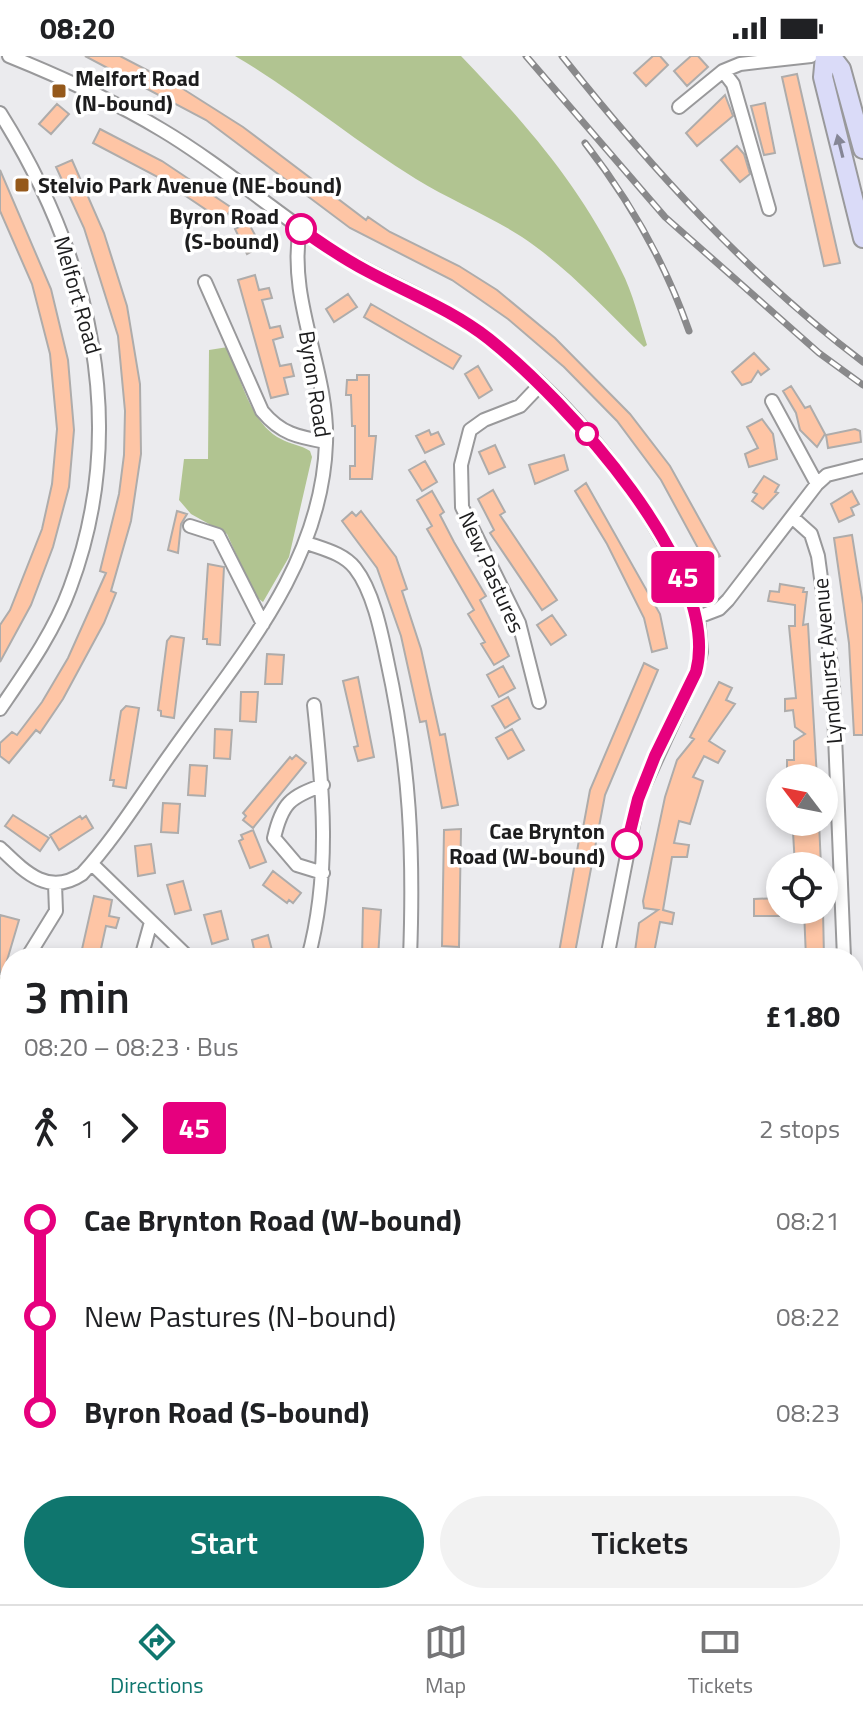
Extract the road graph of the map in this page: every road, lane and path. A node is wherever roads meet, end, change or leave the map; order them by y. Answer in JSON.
{"nodes":[{"id":1,"x":9,"y":56,"type":"edge"},
{"id":2,"x":811,"y":56,"type":"edge"},
{"id":3,"x":828,"y":56,"type":"edge"},
{"id":4,"x":723,"y":71,"type":"junction"},
{"id":5,"x":679,"y":107,"type":"dead end"},
{"id":6,"x":0,"y":113,"type":"edge"},
{"id":7,"x":4,"y":127,"type":"edge"},
{"id":8,"x":863,"y":149,"type":"edge"},
{"id":9,"x":769,"y":209,"type":"dead end"},
{"id":10,"x":300,"y":228,"type":"junction"},
{"id":11,"x":863,"y":238,"type":"edge"},
{"id":12,"x":205,"y":282,"type":"dead end"},
{"id":13,"x":540,"y":385,"type":"junction"},
{"id":14,"x":772,"y":401,"type":"dead end"},
{"id":15,"x":326,"y":442,"type":"junction"},
{"id":16,"x":863,"y":466,"type":"edge"},
{"id":17,"x":817,"y":484,"type":"junction"},
{"id":18,"x":792,"y":517,"type":"junction"},
{"id":19,"x":190,"y":526,"type":"dead end"},
{"id":20,"x":307,"y":543,"type":"junction"},
{"id":21,"x":698,"y":617,"type":"junction"},
{"id":22,"x":263,"y":624,"type":"junction"},
{"id":23,"x":539,"y":702,"type":"dead end"},
{"id":24,"x":314,"y":705,"type":"dead end"},
{"id":25,"x":0,"y":709,"type":"edge"},
{"id":26,"x":323,"y":785,"type":"junction"},
{"id":27,"x":0,"y":848,"type":"edge"},
{"id":28,"x":92,"y":864,"type":"junction"},
{"id":29,"x":323,"y":873,"type":"junction"},
{"id":30,"x":55,"y":884,"type":"junction"},
{"id":31,"x":151,"y":922,"type":"junction"},
{"id":32,"x":33,"y":948,"type":"edge"},
{"id":33,"x":144,"y":948,"type":"edge"},
{"id":34,"x":178,"y":948,"type":"edge"},
{"id":35,"x":310,"y":948,"type":"edge"},
{"id":36,"x":410,"y":948,"type":"edge"},
{"id":37,"x":609,"y":948,"type":"edge"},
{"id":38,"x":844,"y":948,"type":"edge"}],
"edges":[{"from":1,"to":10,"type":"street"},
{"from":2,"to":4,"type":"street"},
{"from":3,"to":8,"type":"main road"},
{"from":11,"to":3,"type":"main road","one_way":true},
{"from":4,"to":5,"type":"street"},
{"from":4,"to":9,"type":"street"},
{"from":6,"to":7,"type":"street","name":"Melfort Road"},
{"from":7,"to":25,"type":"street","name":"Melfort Road"},
{"from":10,"to":13,"type":"street"},
{"from":10,"to":15,"type":"street","name":"Byron Road"},
{"from":12,"to":15,"type":"street"},
{"from":13,"to":21,"type":"street"},
{"from":13,"to":23,"type":"street","name":"New Pastures"},
{"from":14,"to":17,"type":"street"},
{"from":15,"to":20,"type":"street","name":"Byron Road"},
{"from":16,"to":17,"type":"street"},
{"from":17,"to":18,"type":"street"},
{"from":18,"to":21,"type":"street"},
{"from":18,"to":38,"type":"street","name":"Lyndhurst Avenue"},
{"from":19,"to":22,"type":"street"},
{"from":20,"to":22,"type":"street","name":"Byron Road"},
{"from":20,"to":36,"type":"street"},
{"from":21,"to":37,"type":"street"},
{"from":22,"to":28,"type":"street","name":"Byron Road"},
{"from":24,"to":26,"type":"street"},
{"from":26,"to":29,"type":"street"},
{"from":26,"to":29,"type":"street"},
{"from":27,"to":30,"type":"street"},
{"from":28,"to":30,"type":"street","name":"Byron Road"},
{"from":28,"to":31,"type":"street"},
{"from":29,"to":35,"type":"street"},
{"from":30,"to":32,"type":"street"},
{"from":31,"to":33,"type":"street"},
{"from":31,"to":34,"type":"street"}]}
